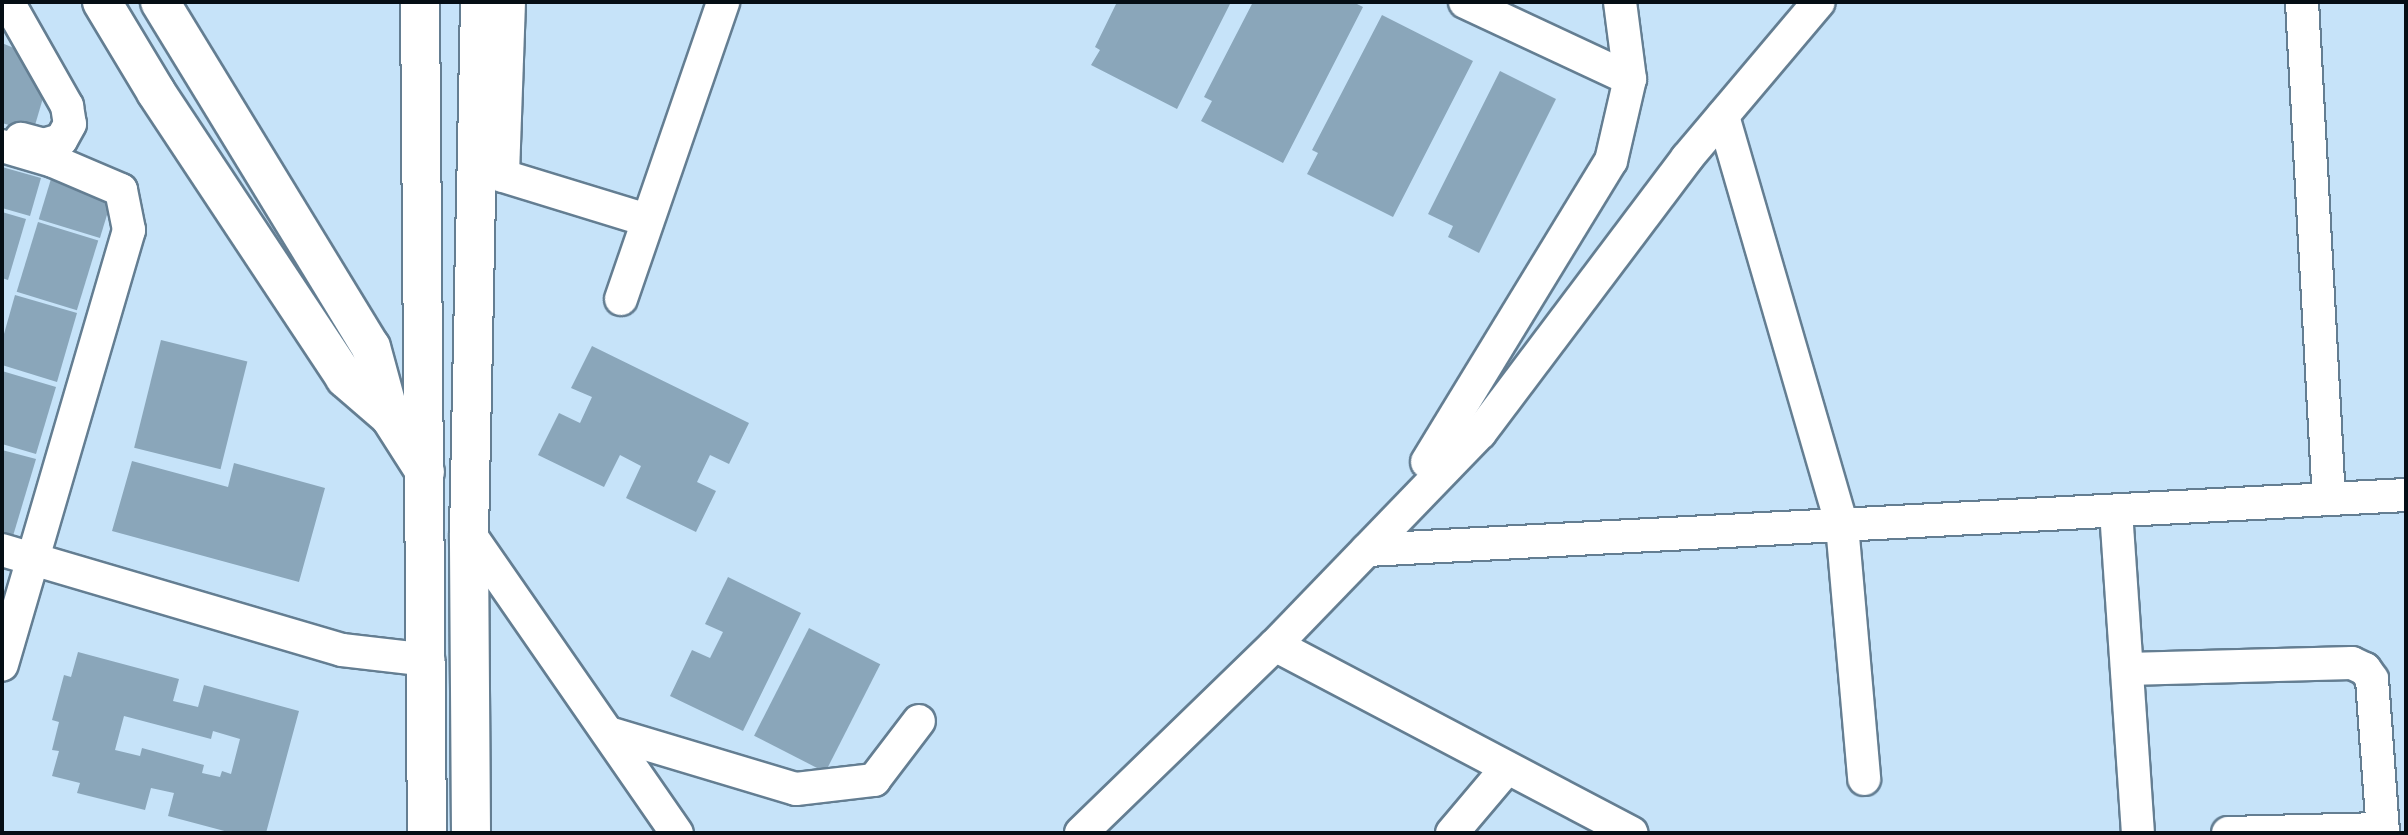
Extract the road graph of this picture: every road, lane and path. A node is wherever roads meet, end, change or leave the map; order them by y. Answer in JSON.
{"nodes":[{"id":1,"x":8,"y":2,"type":"edge"},
{"id":2,"x":102,"y":2,"type":"edge"},
{"id":3,"x":160,"y":2,"type":"edge"},
{"id":4,"x":420,"y":2,"type":"edge"},
{"id":5,"x":480,"y":2,"type":"edge"},
{"id":6,"x":509,"y":2,"type":"edge"},
{"id":7,"x":723,"y":2,"type":"edge"},
{"id":8,"x":1465,"y":2,"type":"edge"},
{"id":9,"x":1620,"y":2,"type":"edge"},
{"id":10,"x":1819,"y":2,"type":"edge"},
{"id":11,"x":2302,"y":2,"type":"edge"},
{"id":12,"x":1630,"y":79,"type":"junction"},
{"id":13,"x":1723,"y":116,"type":"junction"},
{"id":14,"x":2,"y":133,"type":"edge"},
{"id":15,"x":2,"y":146,"type":"edge"},
{"id":16,"x":647,"y":220,"type":"junction"},
{"id":17,"x":621,"y":299,"type":"dead end"},
{"id":18,"x":390,"y":416,"type":"junction"},
{"id":19,"x":1427,"y":462,"type":"dead end"},
{"id":20,"x":424,"y":470,"type":"junction"},
{"id":21,"x":2406,"y":495,"type":"edge"},
{"id":22,"x":2329,"y":499,"type":"junction"},
{"id":23,"x":2116,"y":511,"type":"junction"},
{"id":24,"x":1842,"y":525,"type":"junction"},
{"id":25,"x":469,"y":533,"type":"junction"},
{"id":26,"x":2,"y":550,"type":"edge"},
{"id":27,"x":1367,"y":550,"type":"junction"},
{"id":28,"x":33,"y":558,"type":"junction"},
{"id":29,"x":1275,"y":645,"type":"junction"},
{"id":30,"x":428,"y":660,"type":"junction"},
{"id":31,"x":2,"y":665,"type":"edge"},
{"id":32,"x":2127,"y":669,"type":"junction"},
{"id":33,"x":919,"y":721,"type":"dead end"},
{"id":34,"x":609,"y":733,"type":"junction"},
{"id":35,"x":1506,"y":769,"type":"junction"},
{"id":36,"x":1864,"y":779,"type":"dead end"},
{"id":37,"x":2383,"y":831,"type":"edge"},
{"id":38,"x":427,"y":833,"type":"edge"},
{"id":39,"x":471,"y":833,"type":"edge"},
{"id":40,"x":677,"y":833,"type":"edge"},
{"id":41,"x":1081,"y":833,"type":"edge"},
{"id":42,"x":1451,"y":833,"type":"edge"},
{"id":43,"x":1632,"y":833,"type":"edge"},
{"id":44,"x":2138,"y":833,"type":"edge"},
{"id":45,"x":2228,"y":833,"type":"edge"}],
"edges":[{"from":1,"to":14,"type":"street"},
{"from":2,"to":18,"type":"street"},
{"from":3,"to":18,"type":"street"},
{"from":4,"to":20,"type":"street"},
{"from":5,"to":25,"type":"street"},
{"from":6,"to":16,"type":"street"},
{"from":7,"to":16,"type":"street"},
{"from":8,"to":12,"type":"street"},
{"from":9,"to":12,"type":"street"},
{"from":10,"to":13,"type":"street"},
{"from":11,"to":22,"type":"street"},
{"from":12,"to":19,"type":"street"},
{"from":13,"to":24,"type":"street"},
{"from":13,"to":27,"type":"street"},
{"from":15,"to":28,"type":"street"},
{"from":16,"to":17,"type":"street"},
{"from":18,"to":20,"type":"street"},
{"from":20,"to":25,"type":"street"},
{"from":20,"to":30,"type":"street"},
{"from":21,"to":22,"type":"street"},
{"from":22,"to":23,"type":"street"},
{"from":23,"to":24,"type":"street"},
{"from":23,"to":32,"type":"street"},
{"from":24,"to":27,"type":"street"},
{"from":24,"to":36,"type":"street"},
{"from":25,"to":34,"type":"street"},
{"from":25,"to":39,"type":"street"},
{"from":26,"to":28,"type":"street"},
{"from":27,"to":29,"type":"street"},
{"from":28,"to":30,"type":"street"},
{"from":28,"to":31,"type":"street"},
{"from":29,"to":35,"type":"street"},
{"from":29,"to":41,"type":"street"},
{"from":30,"to":38,"type":"street"},
{"from":32,"to":37,"type":"street"},
{"from":32,"to":44,"type":"street"},
{"from":33,"to":34,"type":"street"},
{"from":34,"to":40,"type":"street"},
{"from":35,"to":42,"type":"street"},
{"from":35,"to":43,"type":"street"},
{"from":37,"to":45,"type":"street"}]}
